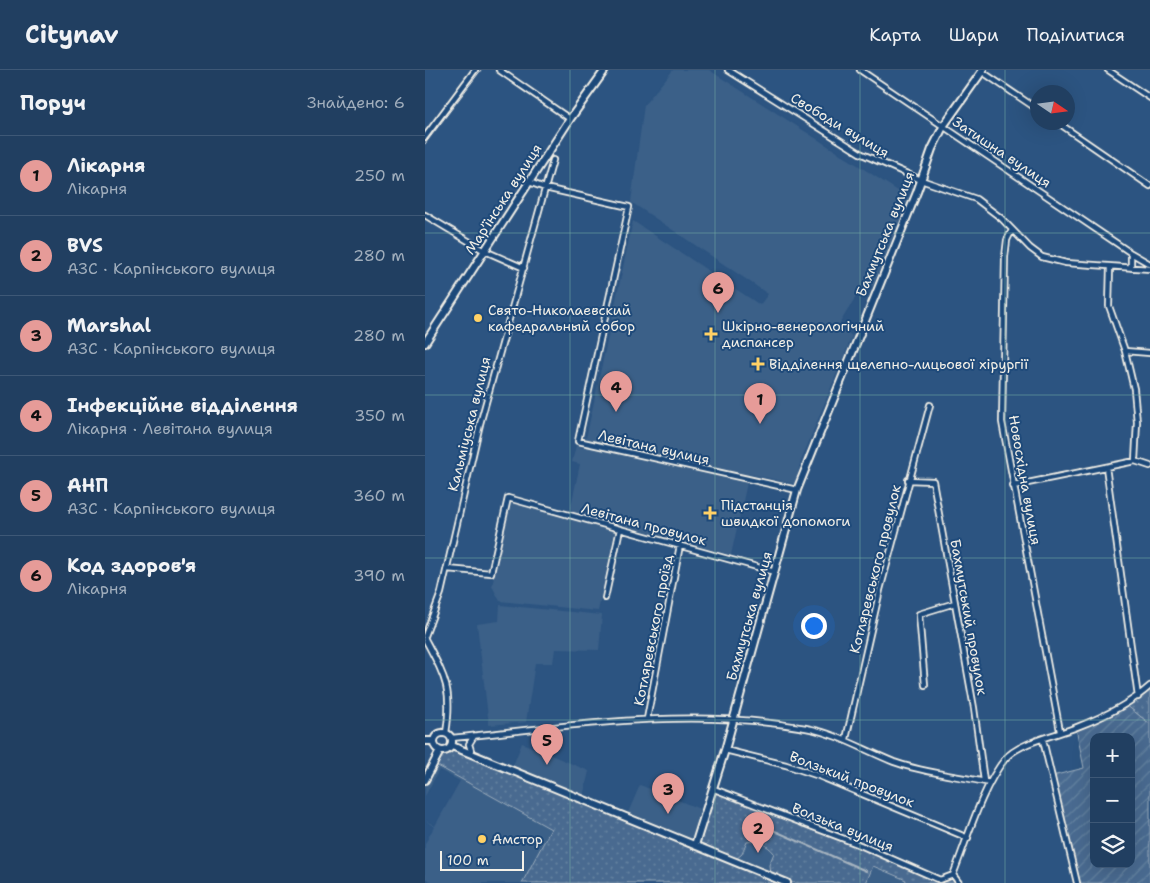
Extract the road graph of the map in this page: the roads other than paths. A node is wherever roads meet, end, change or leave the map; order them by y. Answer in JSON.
{"nodes":[{"id":1,"x":475,"y":70,"type":"edge"},
{"id":2,"x":499,"y":70,"type":"edge"},
{"id":3,"x":605,"y":70,"type":"edge"},
{"id":4,"x":728,"y":70,"type":"edge"},
{"id":5,"x":860,"y":70,"type":"edge"},
{"id":6,"x":1108,"y":70,"type":"edge"},
{"id":7,"x":981,"y":71,"type":"edge"},
{"id":8,"x":1150,"y":98,"type":"edge"},
{"id":9,"x":1030,"y":104,"type":"edge"},
{"id":10,"x":570,"y":119,"type":"junction"},
{"id":11,"x":944,"y":125,"type":"junction"},
{"id":12,"x":1069,"y":130,"type":"edge"},
{"id":13,"x":425,"y":137,"type":"edge"},
{"id":14,"x":553,"y":160,"type":"dead end"},
{"id":15,"x":921,"y":180,"type":"junction"},
{"id":16,"x":529,"y":182,"type":"junction"},
{"id":17,"x":1150,"y":186,"type":"edge"},
{"id":18,"x":545,"y":188,"type":"junction"},
{"id":19,"x":425,"y":215,"type":"edge"},
{"id":20,"x":1012,"y":230,"type":"junction"},
{"id":21,"x":485,"y":251,"type":"junction"},
{"id":22,"x":1131,"y":253,"type":"junction"},
{"id":23,"x":1150,"y":264,"type":"edge"},
{"id":24,"x":1109,"y":267,"type":"junction"},
{"id":25,"x":523,"y":268,"type":"junction"},
{"id":26,"x":1131,"y":268,"type":"junction"},
{"id":27,"x":1150,"y":269,"type":"edge"},
{"id":28,"x":425,"y":343,"type":"edge"},
{"id":29,"x":1125,"y":351,"type":"junction"},
{"id":30,"x":1150,"y":354,"type":"edge"},
{"id":31,"x":930,"y":405,"type":"dead end"},
{"id":32,"x":1135,"y":461,"type":"junction"},
{"id":33,"x":1150,"y":466,"type":"edge"},
{"id":34,"x":1106,"y":467,"type":"junction"},
{"id":35,"x":908,"y":480,"type":"junction"},
{"id":36,"x":1013,"y":486,"type":"junction"},
{"id":37,"x":797,"y":490,"type":"junction"},
{"id":38,"x":620,"y":529,"type":"junction"},
{"id":39,"x":680,"y":545,"type":"junction"},
{"id":40,"x":447,"y":569,"type":"junction"},
{"id":41,"x":775,"y":572,"type":"junction"},
{"id":42,"x":605,"y":598,"type":"dead end"},
{"id":43,"x":955,"y":603,"type":"junction"},
{"id":44,"x":425,"y":637,"type":"edge"},
{"id":45,"x":925,"y":685,"type":"dead end"},
{"id":46,"x":1150,"y":686,"type":"edge"},
{"id":47,"x":1138,"y":697,"type":"junction"},
{"id":48,"x":647,"y":719,"type":"junction"},
{"id":49,"x":733,"y":720,"type":"junction"},
{"id":50,"x":1060,"y":732,"type":"junction"},
{"id":51,"x":449,"y":736,"type":"junction"},
{"id":52,"x":474,"y":736,"type":"junction"},
{"id":53,"x":846,"y":740,"type":"junction"},
{"id":54,"x":1043,"y":740,"type":"junction"},
{"id":55,"x":425,"y":741,"type":"edge"},
{"id":56,"x":434,"y":741,"type":"junction"},
{"id":57,"x":452,"y":746,"type":"junction"},
{"id":58,"x":725,"y":750,"type":"junction"},
{"id":59,"x":440,"y":751,"type":"junction"},
{"id":60,"x":472,"y":754,"type":"junction"},
{"id":61,"x":425,"y":780,"type":"edge"},
{"id":62,"x":984,"y":781,"type":"junction"},
{"id":63,"x":990,"y":782,"type":"junction"},
{"id":64,"x":714,"y":789,"type":"junction"},
{"id":65,"x":968,"y":838,"type":"junction"},
{"id":66,"x":695,"y":846,"type":"junction"},
{"id":67,"x":953,"y":874,"type":"junction"},
{"id":68,"x":787,"y":883,"type":"edge"},
{"id":69,"x":959,"y":883,"type":"edge"},
{"id":70,"x":1077,"y":883,"type":"edge"}],
"edges":[{"from":1,"to":13,"type":"street"},
{"from":2,"to":10,"type":"street"},
{"from":3,"to":10,"type":"street","name":"Мар'їнська вулиця"},
{"from":4,"to":15,"type":"street","name":"Свободи вулиця"},
{"from":5,"to":11,"type":"street","name":"Затишна вулиця"},
{"from":6,"to":8,"type":"street"},
{"from":7,"to":9,"type":"street"},
{"from":7,"to":11,"type":"street","name":"Бахмутська вулиця"},
{"from":10,"to":16,"type":"street","name":"Мар'їнська вулиця"},
{"from":11,"to":15,"type":"street","name":"Бахмутська вулиця"},
{"from":11,"to":22,"type":"street","name":"Затишна вулиця"},
{"from":12,"to":17,"type":"street"},
{"from":14,"to":18,"type":"street","name":"Кальміуська вулиця"},
{"from":15,"to":20,"type":"street","name":"Свободи вулиця"},
{"from":15,"to":37,"type":"street","name":"Бахмутська вулиця"},
{"from":16,"to":18,"type":"street","name":"Левітана вулиця"},
{"from":16,"to":21,"type":"street","name":"Мар'їнська вулиця"},
{"from":18,"to":25,"type":"street","name":"Кальміуська вулиця"},
{"from":18,"to":37,"type":"street","name":"Левітана вулиця"},
{"from":19,"to":21,"type":"street"},
{"from":20,"to":24,"type":"street","name":"Свободи вулиця"},
{"from":20,"to":36,"type":"street","name":"Новосхідна вулиця"},
{"from":21,"to":25,"type":"street"},
{"from":21,"to":28,"type":"street","name":"Мар'їнська вулиця"},
{"from":22,"to":23,"type":"street","name":"Затишна вулиця"},
{"from":22,"to":26,"type":"street"},
{"from":24,"to":26,"type":"street","name":"Свободи вулиця"},
{"from":24,"to":29,"type":"street"},
{"from":25,"to":40,"type":"street","name":"Кальміуська вулиця"},
{"from":26,"to":27,"type":"street"},
{"from":29,"to":30,"type":"street"},
{"from":29,"to":32,"type":"street"},
{"from":31,"to":35,"type":"street","name":"Котляревського провулок"},
{"from":32,"to":33,"type":"street"},
{"from":32,"to":34,"type":"street"},
{"from":34,"to":36,"type":"street"},
{"from":34,"to":47,"type":"street"},
{"from":35,"to":43,"type":"street","name":"Бахмутський провулок"},
{"from":35,"to":53,"type":"street","name":"Котляревського провулок"},
{"from":36,"to":50,"type":"street","name":"Новосхідна вулиця"},
{"from":37,"to":41,"type":"street","name":"Бахмутська вулиця"},
{"from":38,"to":39,"type":"street","name":"Левітана провулок"},
{"from":38,"to":40,"type":"street","name":"Левітана провулок"},
{"from":38,"to":42,"type":"street"},
{"from":39,"to":41,"type":"street","name":"Левітана провулок"},
{"from":39,"to":48,"type":"street","name":"Котляревського проїзд"},
{"from":40,"to":44,"type":"street","name":"Кальміуська вулиця"},
{"from":41,"to":49,"type":"street","name":"Бахмутська вулиця"},
{"from":43,"to":45,"type":"street"},
{"from":43,"to":62,"type":"street","name":"Бахмутський провулок"},
{"from":44,"to":51,"type":"street","name":"Кальміуська вулиця"},
{"from":46,"to":47,"type":"street"},
{"from":47,"to":50,"type":"street"},
{"from":48,"to":49,"type":"street"},
{"from":48,"to":52,"type":"street"},
{"from":49,"to":53,"type":"street"},
{"from":49,"to":58,"type":"street","name":"Бахмутська вулиця"},
{"from":50,"to":54,"type":"street"},
{"from":51,"to":52,"type":"street"},
{"from":51,"to":56,"type":"street"},
{"from":51,"to":57,"type":"street"},
{"from":52,"to":60,"type":"street"},
{"from":53,"to":62,"type":"street"},
{"from":54,"to":63,"type":"street"},
{"from":54,"to":70,"type":"street"},
{"from":55,"to":56,"type":"street"},
{"from":56,"to":59,"type":"street"},
{"from":57,"to":59,"type":"street"},
{"from":57,"to":60,"type":"street"},
{"from":58,"to":64,"type":"street","name":"Бахмутська вулиця"},
{"from":58,"to":65,"type":"street","name":"Волзький провулок"},
{"from":59,"to":61,"type":"street"},
{"from":60,"to":66,"type":"street"},
{"from":62,"to":63,"type":"street"},
{"from":63,"to":65,"type":"street"},
{"from":64,"to":66,"type":"street","name":"Бахмутська вулиця"},
{"from":64,"to":67,"type":"street","name":"Волзька вулиця"},
{"from":65,"to":67,"type":"street"},
{"from":66,"to":68,"type":"street"},
{"from":67,"to":69,"type":"street"}]}
